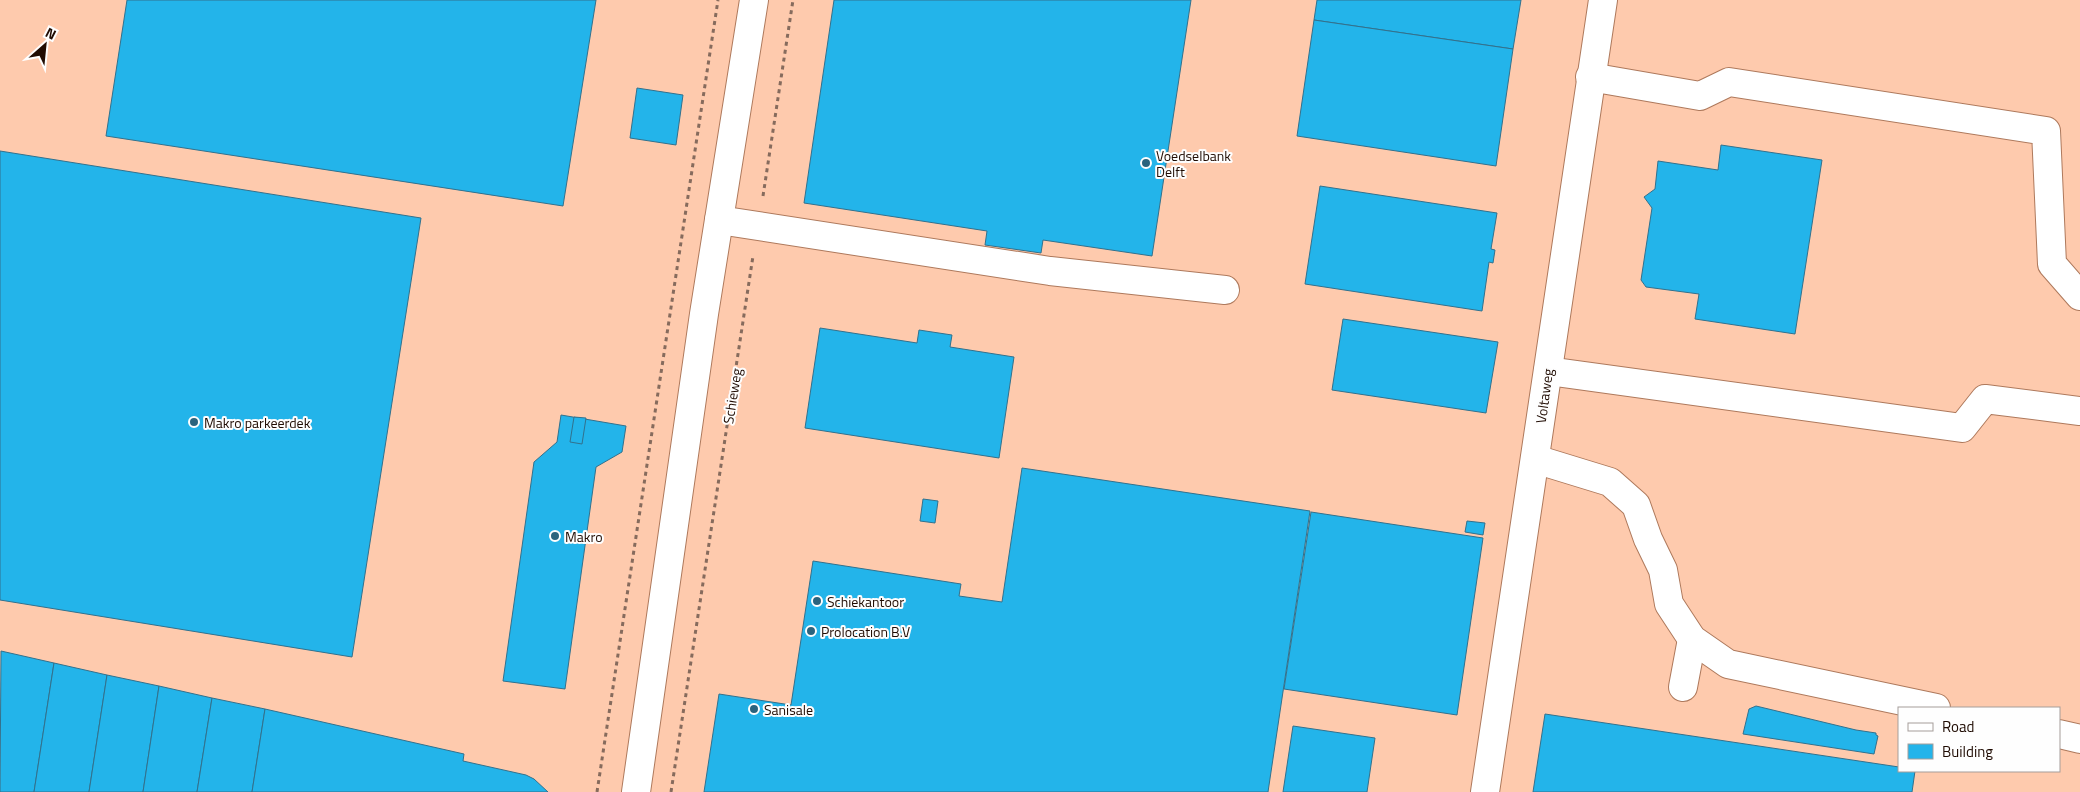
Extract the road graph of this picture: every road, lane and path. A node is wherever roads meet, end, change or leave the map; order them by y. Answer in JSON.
{"nodes":[{"id":1,"x":718,"y":0,"type":"edge"},
{"id":2,"x":754,"y":0,"type":"edge"},
{"id":3,"x":793,"y":0,"type":"edge"},
{"id":4,"x":1603,"y":0,"type":"edge"},
{"id":5,"x":1590,"y":77,"type":"junction"},
{"id":6,"x":719,"y":220,"type":"junction"},
{"id":7,"x":758,"y":227,"type":"junction"},
{"id":8,"x":1225,"y":290,"type":"dead end"},
{"id":9,"x":2080,"y":296,"type":"edge"},
{"id":10,"x":1548,"y":370,"type":"junction"},
{"id":11,"x":2080,"y":411,"type":"edge"},
{"id":12,"x":1535,"y":459,"type":"junction"},
{"id":13,"x":1692,"y":639,"type":"junction"},
{"id":14,"x":1683,"y":687,"type":"dead end"},
{"id":15,"x":1931,"y":707,"type":"edge"},
{"id":16,"x":2060,"y":734,"type":"edge"},
{"id":17,"x":2080,"y":739,"type":"edge"},
{"id":18,"x":597,"y":792,"type":"edge"},
{"id":19,"x":636,"y":792,"type":"edge"},
{"id":20,"x":670,"y":792,"type":"edge"},
{"id":21,"x":1485,"y":792,"type":"edge"}],
"edges":[{"from":1,"to":18,"type":"path"},
{"from":2,"to":6,"type":"street"},
{"from":3,"to":7,"type":"path","name":"Schieweg"},
{"from":4,"to":5,"type":"street","name":"Voltaweg"},
{"from":5,"to":9,"type":"street"},
{"from":5,"to":10,"type":"street","name":"Voltaweg"},
{"from":6,"to":7,"type":"street"},
{"from":6,"to":19,"type":"street"},
{"from":7,"to":8,"type":"street"},
{"from":7,"to":20,"type":"path","name":"Schieweg"},
{"from":10,"to":11,"type":"street"},
{"from":10,"to":12,"type":"street","name":"Voltaweg"},
{"from":12,"to":13,"type":"street"},
{"from":12,"to":21,"type":"street","name":"Voltaweg"},
{"from":13,"to":14,"type":"street"},
{"from":13,"to":15,"type":"street"},
{"from":16,"to":17,"type":"street"}]}
